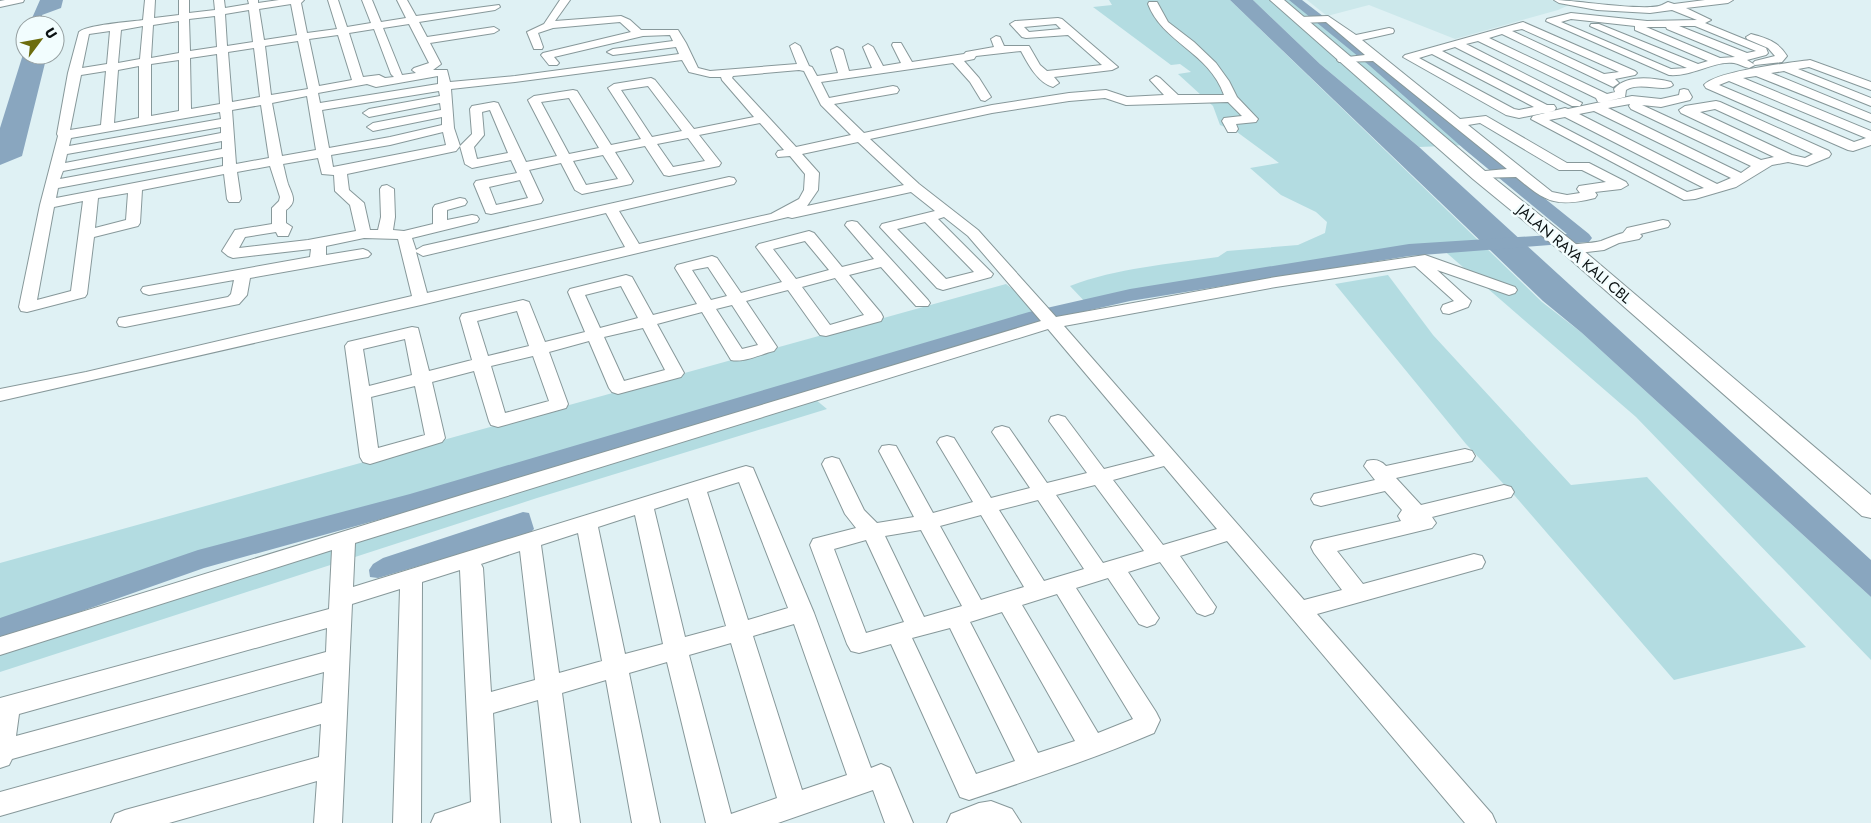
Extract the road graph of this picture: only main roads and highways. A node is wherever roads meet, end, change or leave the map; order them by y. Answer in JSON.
{"nodes":[{"id":1,"x":1276,"y":0,"type":"edge"},
{"id":2,"x":1871,"y":510,"type":"edge"}],
"edges":[{"from":1,"to":2,"type":"main road","name":"JALAN RAYA KALI CBL"}]}
